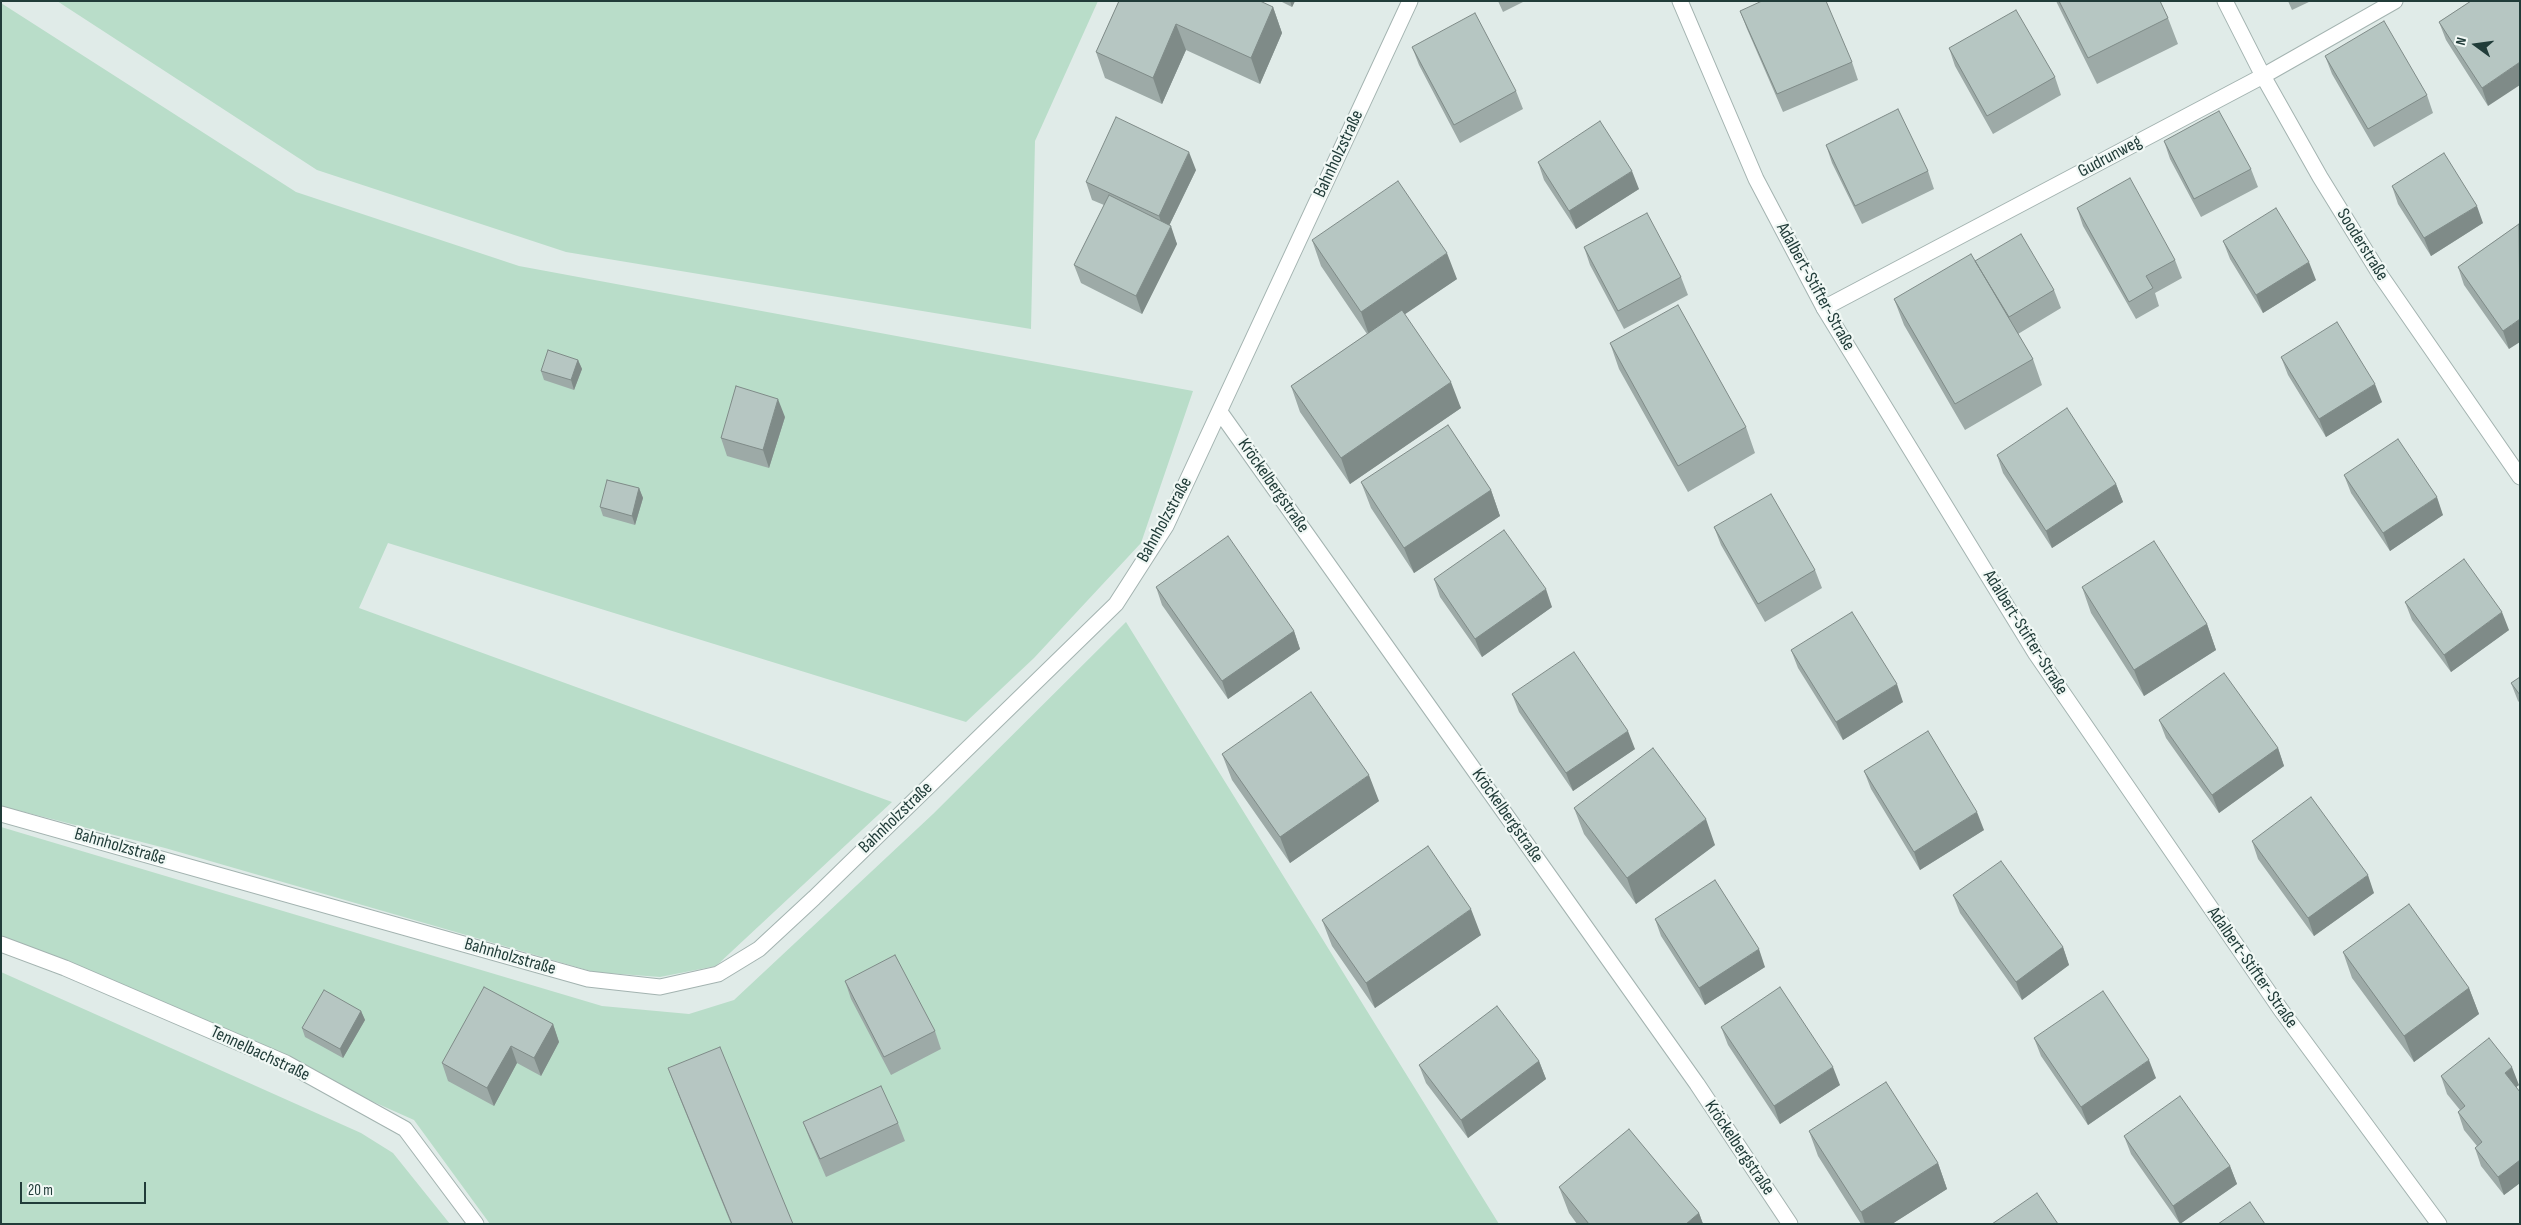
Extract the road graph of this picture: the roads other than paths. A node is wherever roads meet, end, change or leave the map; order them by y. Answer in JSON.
{"nodes":[{"id":1,"x":1410,"y":1,"type":"edge"},
{"id":2,"x":1680,"y":1,"type":"edge"},
{"id":3,"x":2225,"y":1,"type":"edge"},
{"id":4,"x":2395,"y":1,"type":"edge"},
{"id":5,"x":2263,"y":76,"type":"junction"},
{"id":6,"x":1824,"y":308,"type":"junction"},
{"id":7,"x":1220,"y":412,"type":"junction"},
{"id":8,"x":2520,"y":477,"type":"edge"},
{"id":9,"x":1,"y":814,"type":"edge"},
{"id":10,"x":1,"y":944,"type":"edge"},
{"id":11,"x":476,"y":1224,"type":"edge"},
{"id":12,"x":1790,"y":1224,"type":"edge"},
{"id":13,"x":2439,"y":1224,"type":"edge"}],
"edges":[{"from":1,"to":7,"type":"street","name":"Bahnholzstraße"},
{"from":2,"to":6,"type":"street","name":"Adalbert-Stifter-Straße"},
{"from":3,"to":5,"type":"street","name":"Sooderstraße"},
{"from":4,"to":5,"type":"street","name":"Gudrunweg"},
{"from":5,"to":6,"type":"street","name":"Gudrunweg"},
{"from":5,"to":8,"type":"street","name":"Sooderstraße"},
{"from":6,"to":13,"type":"street","name":"Adalbert-Stifter-Straße"},
{"from":7,"to":9,"type":"street","name":"Bahnholzstraße"},
{"from":7,"to":12,"type":"street","name":"Kröckelbergstraße"},
{"from":10,"to":11,"type":"street","name":"Tennelbachstraße"}]}
